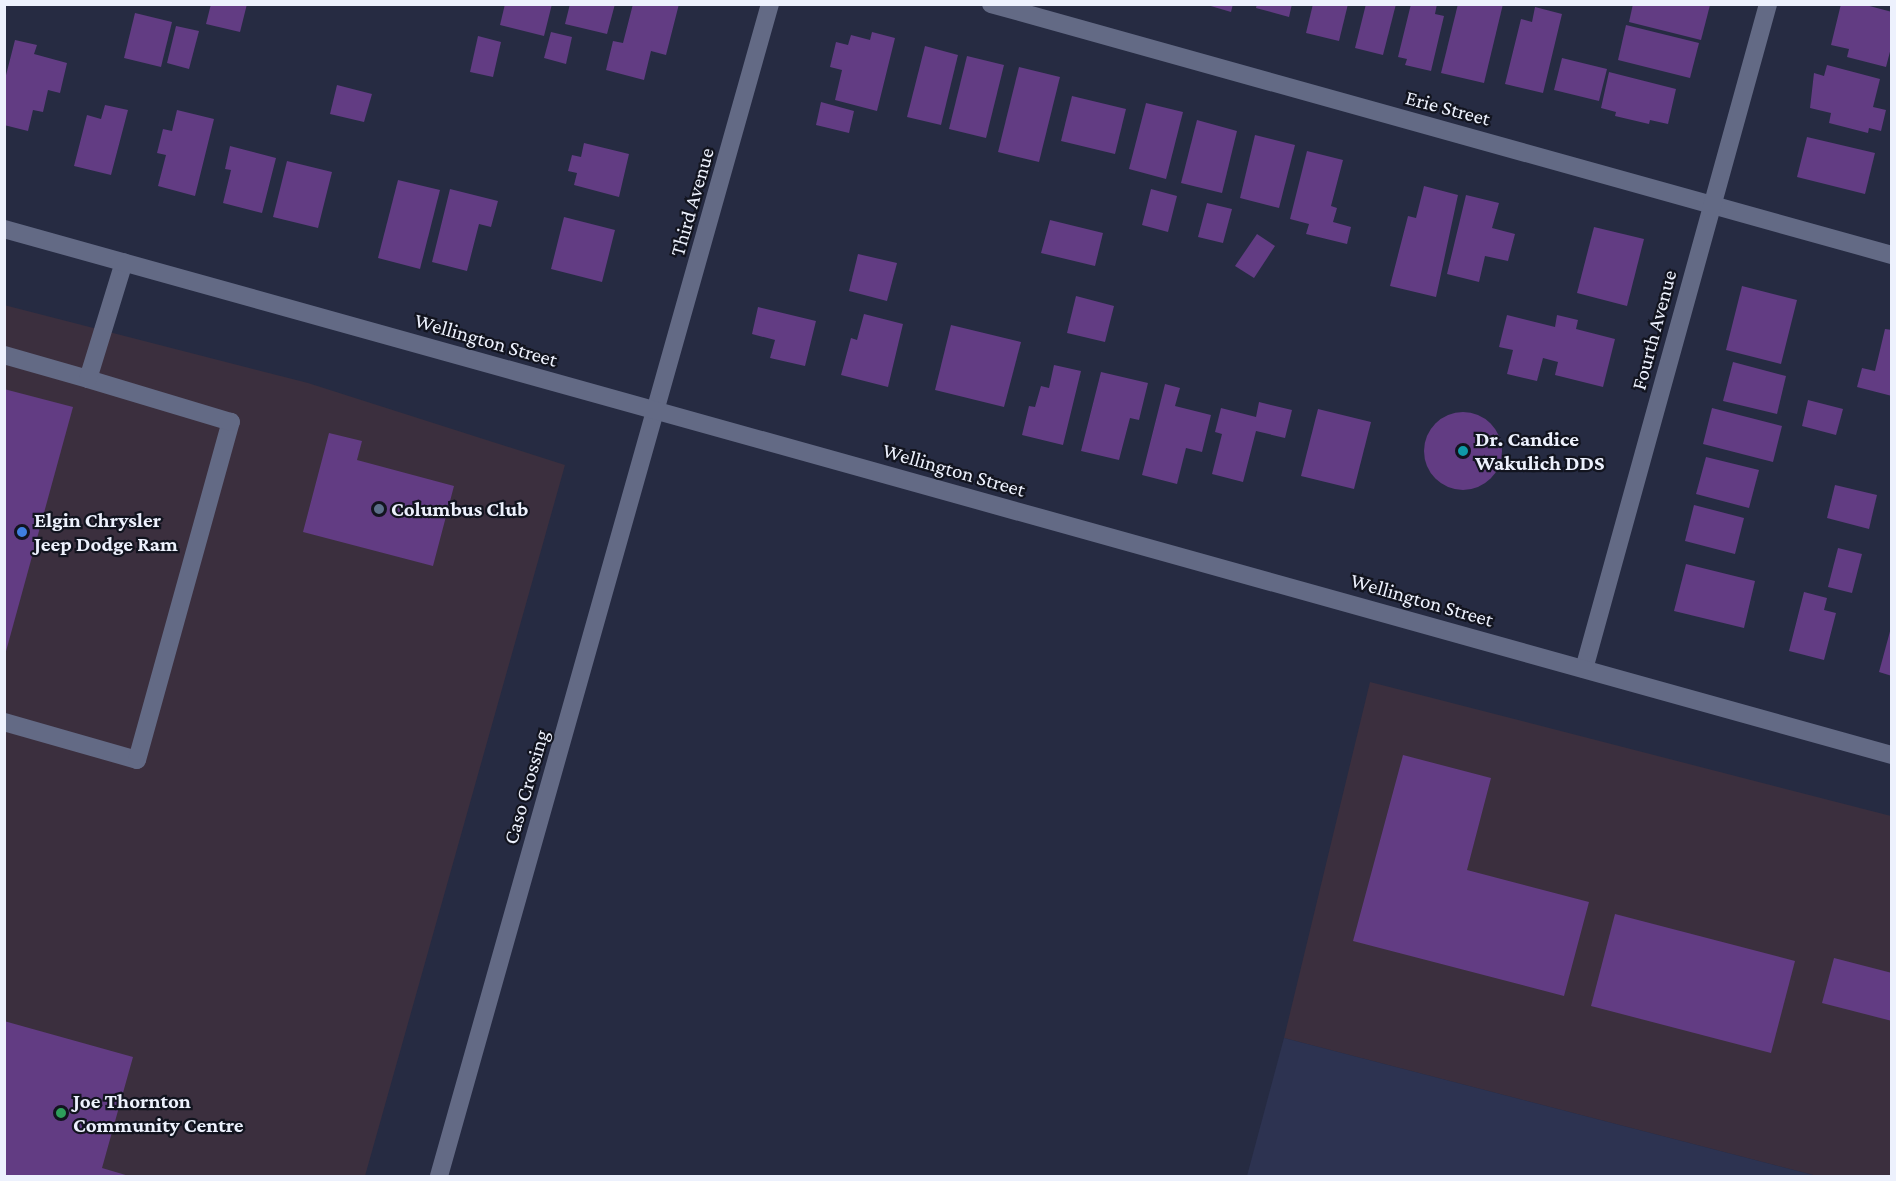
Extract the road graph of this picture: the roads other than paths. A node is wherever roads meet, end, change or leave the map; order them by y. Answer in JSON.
{"nodes":[{"id":1,"x":770,"y":4,"type":"edge"},
{"id":2,"x":991,"y":4,"type":"edge"},
{"id":3,"x":1768,"y":4,"type":"edge"},
{"id":4,"x":1712,"y":204,"type":"junction"},
{"id":5,"x":4,"y":229,"type":"edge"},
{"id":6,"x":1892,"y":255,"type":"edge"},
{"id":7,"x":124,"y":262,"type":"junction"},
{"id":8,"x":4,"y":355,"type":"edge"},
{"id":9,"x":88,"y":379,"type":"junction"},
{"id":10,"x":657,"y":411,"type":"junction"},
{"id":11,"x":1584,"y":669,"type":"junction"},
{"id":12,"x":4,"y":722,"type":"edge"},
{"id":13,"x":1892,"y":755,"type":"edge"},
{"id":14,"x":439,"y":1176,"type":"edge"}],
"edges":[{"from":1,"to":10,"type":"street","name":"Third Avenue"},
{"from":2,"to":4,"type":"street","name":"Erie Street"},
{"from":3,"to":4,"type":"street","name":"Fourth Avenue"},
{"from":4,"to":6,"type":"street","name":"Erie Street"},
{"from":4,"to":11,"type":"street","name":"Fourth Avenue"},
{"from":5,"to":7,"type":"street","name":"Wellington Street"},
{"from":7,"to":9,"type":"street"},
{"from":7,"to":10,"type":"street","name":"Wellington Street"},
{"from":8,"to":9,"type":"street"},
{"from":9,"to":12,"type":"street"},
{"from":10,"to":11,"type":"street","name":"Wellington Street"},
{"from":10,"to":14,"type":"street","name":"Caso Crossing"},
{"from":11,"to":13,"type":"street","name":"Wellington Street"}]}
